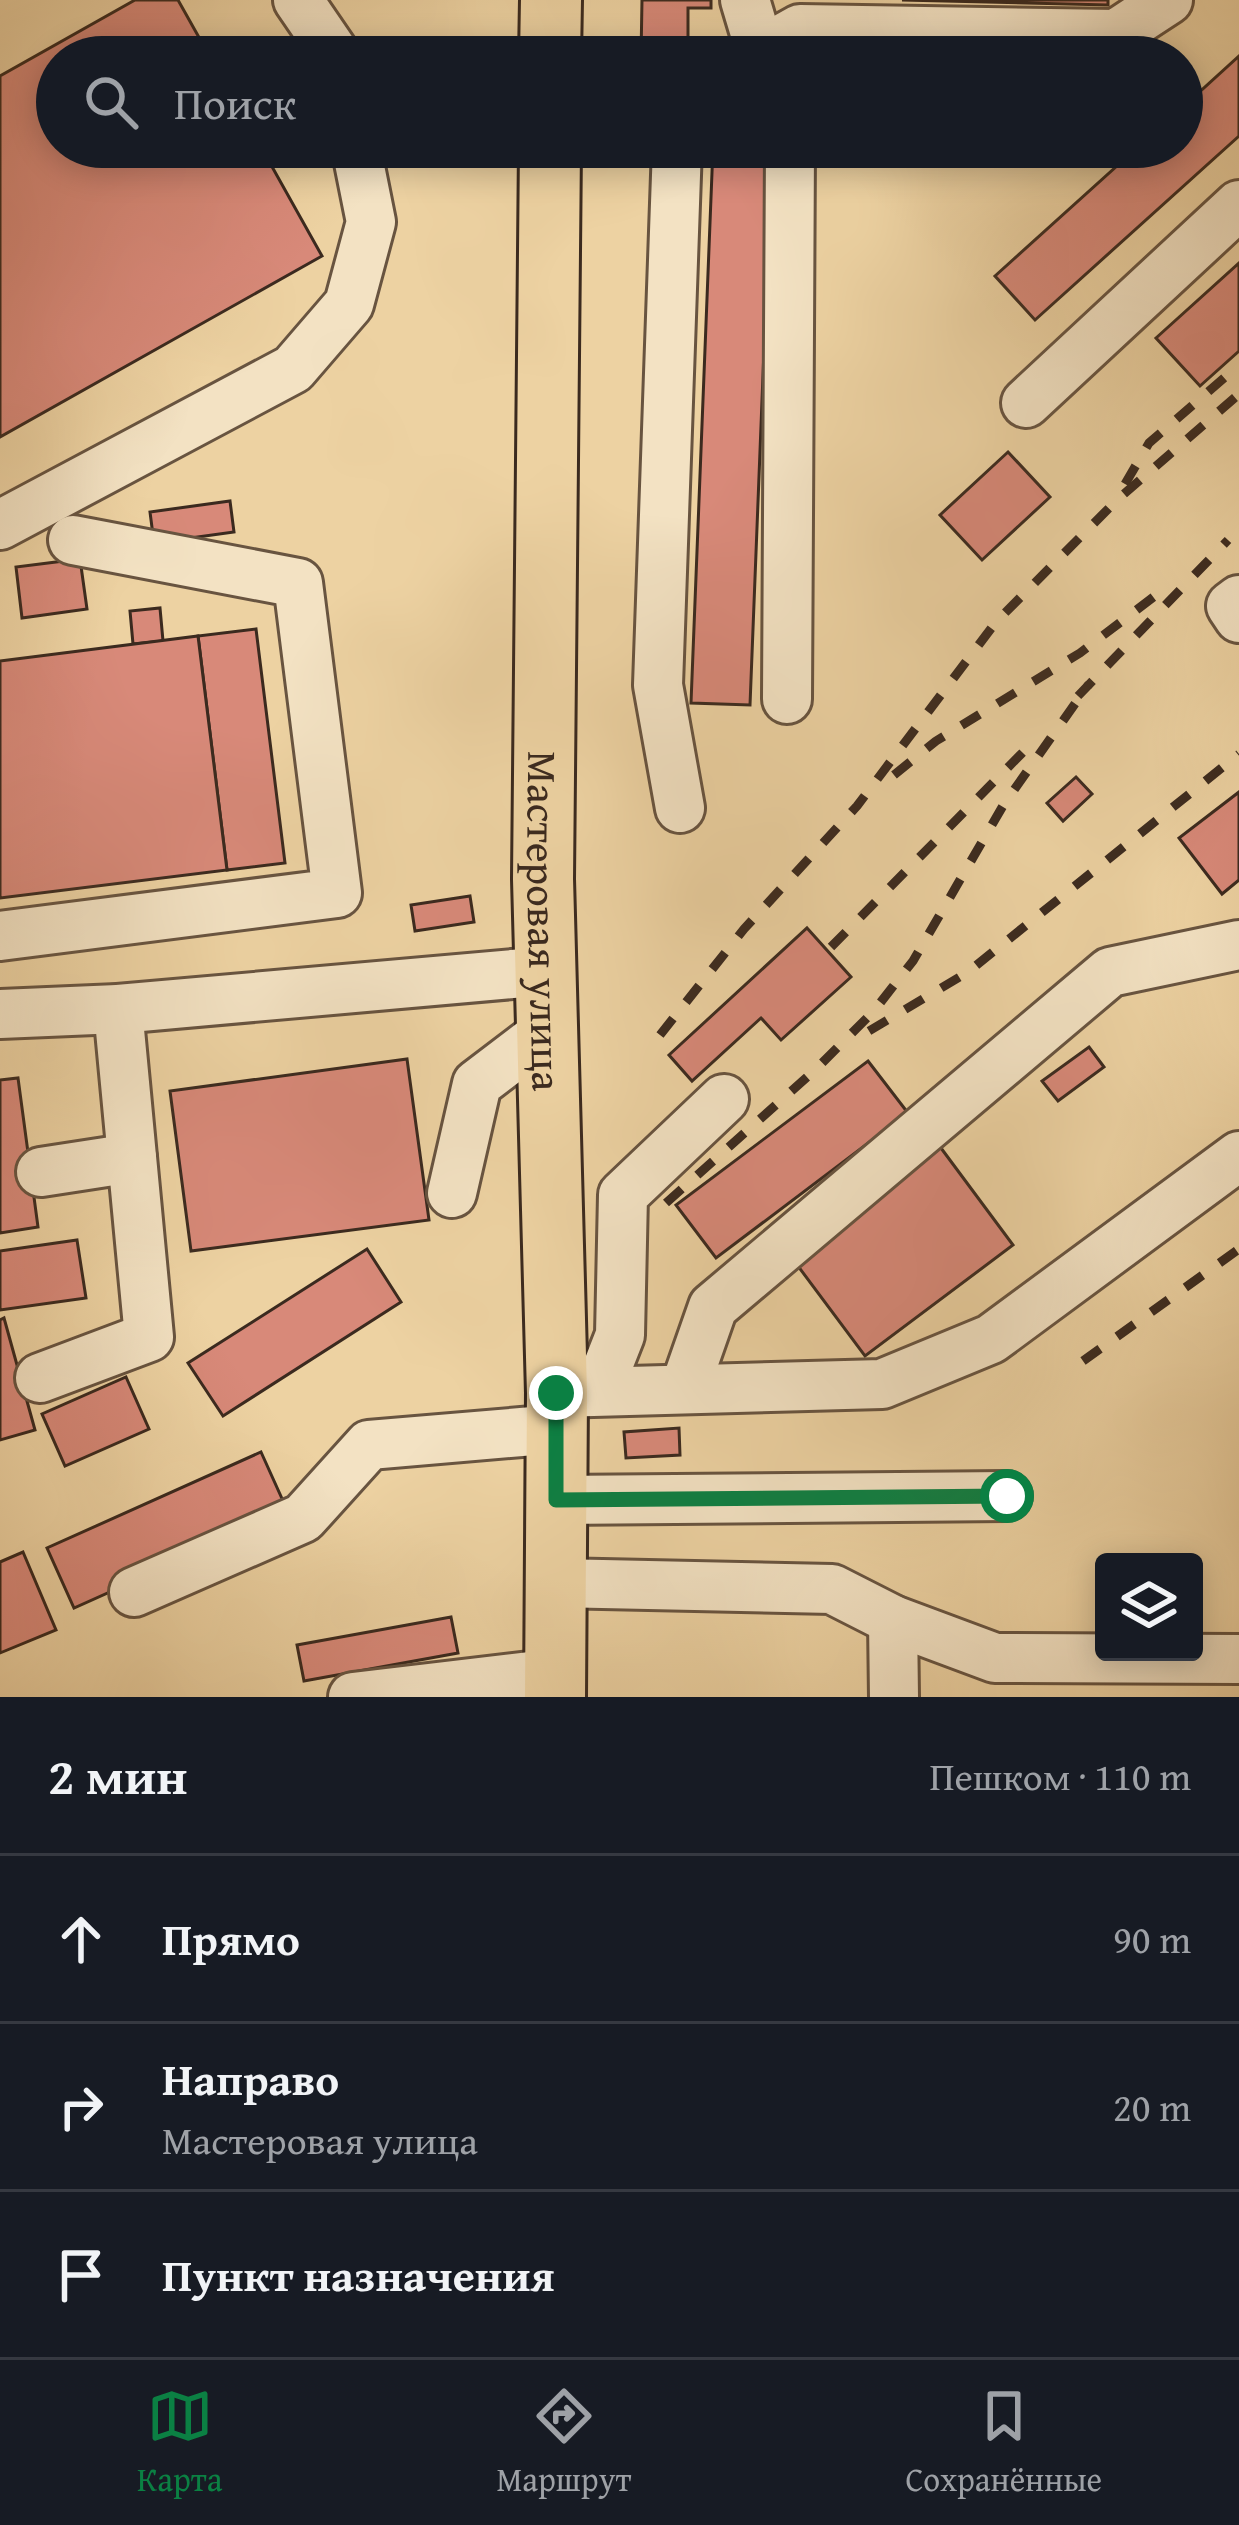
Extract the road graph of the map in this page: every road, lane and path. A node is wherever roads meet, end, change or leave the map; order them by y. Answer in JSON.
{"nodes":[{"id":1,"x":298,"y":0,"type":"edge"},
{"id":2,"x":551,"y":0,"type":"edge"},
{"id":3,"x":745,"y":0,"type":"edge"},
{"id":4,"x":1168,"y":0,"type":"edge"},
{"id":5,"x":323,"y":36,"type":"edge"},
{"id":6,"x":550,"y":36,"type":"edge"},
{"id":7,"x":753,"y":36,"type":"edge"},
{"id":8,"x":787,"y":36,"type":"edge"},
{"id":9,"x":360,"y":168,"type":"edge"},
{"id":10,"x":550,"y":168,"type":"edge"},
{"id":11,"x":676,"y":168,"type":"edge"},
{"id":12,"x":790,"y":168,"type":"edge"},
{"id":13,"x":1239,"y":206,"type":"edge"},
{"id":14,"x":1026,"y":403,"type":"dead end"},
{"id":15,"x":0,"y":526,"type":"edge"},
{"id":16,"x":73,"y":540,"type":"dead end"},
{"id":17,"x":1239,"y":600,"type":"edge"},
{"id":18,"x":1239,"y":618,"type":"edge"},
{"id":19,"x":787,"y":699,"type":"dead end"},
{"id":20,"x":680,"y":808,"type":"dead end"},
{"id":21,"x":0,"y":936,"type":"edge"},
{"id":22,"x":1239,"y":946,"type":"edge"},
{"id":23,"x":547,"y":971,"type":"junction"},
{"id":24,"x":118,"y":1010,"type":"junction"},
{"id":25,"x":0,"y":1014,"type":"edge"},
{"id":26,"x":548,"y":1030,"type":"junction"},
{"id":27,"x":724,"y":1099,"type":"dead end"},
{"id":28,"x":1239,"y":1156,"type":"edge"},
{"id":29,"x":132,"y":1158,"type":"junction"},
{"id":30,"x":41,"y":1172,"type":"dead end"},
{"id":31,"x":452,"y":1193,"type":"dead end"},
{"id":32,"x":40,"y":1378,"type":"dead end"},
{"id":33,"x":685,"y":1387,"type":"junction"},
{"id":34,"x":571,"y":1404,"type":"junction"},
{"id":35,"x":1007,"y":1496,"type":"dead end"},
{"id":36,"x":556,"y":1500,"type":"junction"},
{"id":37,"x":556,"y":1583,"type":"junction"},
{"id":38,"x":134,"y":1592,"type":"dead end"},
{"id":39,"x":893,"y":1620,"type":"junction"},
{"id":40,"x":1239,"y":1659,"type":"edge"},
{"id":41,"x":555,"y":1685,"type":"edge"},
{"id":42,"x":353,"y":1697,"type":"edge"},
{"id":43,"x":894,"y":1697,"type":"edge"}],
"edges":[{"from":1,"to":5,"type":"street"},
{"from":2,"to":6,"type":"main road"},
{"from":3,"to":7,"type":"street"},
{"from":4,"to":8,"type":"street"},
{"from":9,"to":15,"type":"street"},
{"from":10,"to":23,"type":"main road","name":"Мастеровая улица"},
{"from":11,"to":20,"type":"street"},
{"from":12,"to":19,"type":"street"},
{"from":13,"to":14,"type":"street"},
{"from":16,"to":21,"type":"street"},
{"from":17,"to":18,"type":"street"},
{"from":22,"to":33,"type":"street"},
{"from":23,"to":24,"type":"street"},
{"from":23,"to":26,"type":"main road","name":"Мастеровая улица"},
{"from":24,"to":25,"type":"street"},
{"from":24,"to":29,"type":"street"},
{"from":26,"to":31,"type":"street"},
{"from":26,"to":34,"type":"main road","name":"Мастеровая улица"},
{"from":27,"to":34,"type":"street"},
{"from":28,"to":33,"type":"street"},
{"from":29,"to":30,"type":"street"},
{"from":29,"to":32,"type":"street"},
{"from":33,"to":34,"type":"street"},
{"from":34,"to":36,"type":"main road","name":"Мастеровая улица"},
{"from":34,"to":38,"type":"street"},
{"from":35,"to":36,"type":"street"},
{"from":36,"to":37,"type":"main road","name":"Мастеровая улица"},
{"from":37,"to":39,"type":"street"},
{"from":37,"to":41,"type":"main road","name":"Мастеровая улица"},
{"from":39,"to":40,"type":"street"},
{"from":39,"to":43,"type":"street"},
{"from":41,"to":42,"type":"street"}]}
